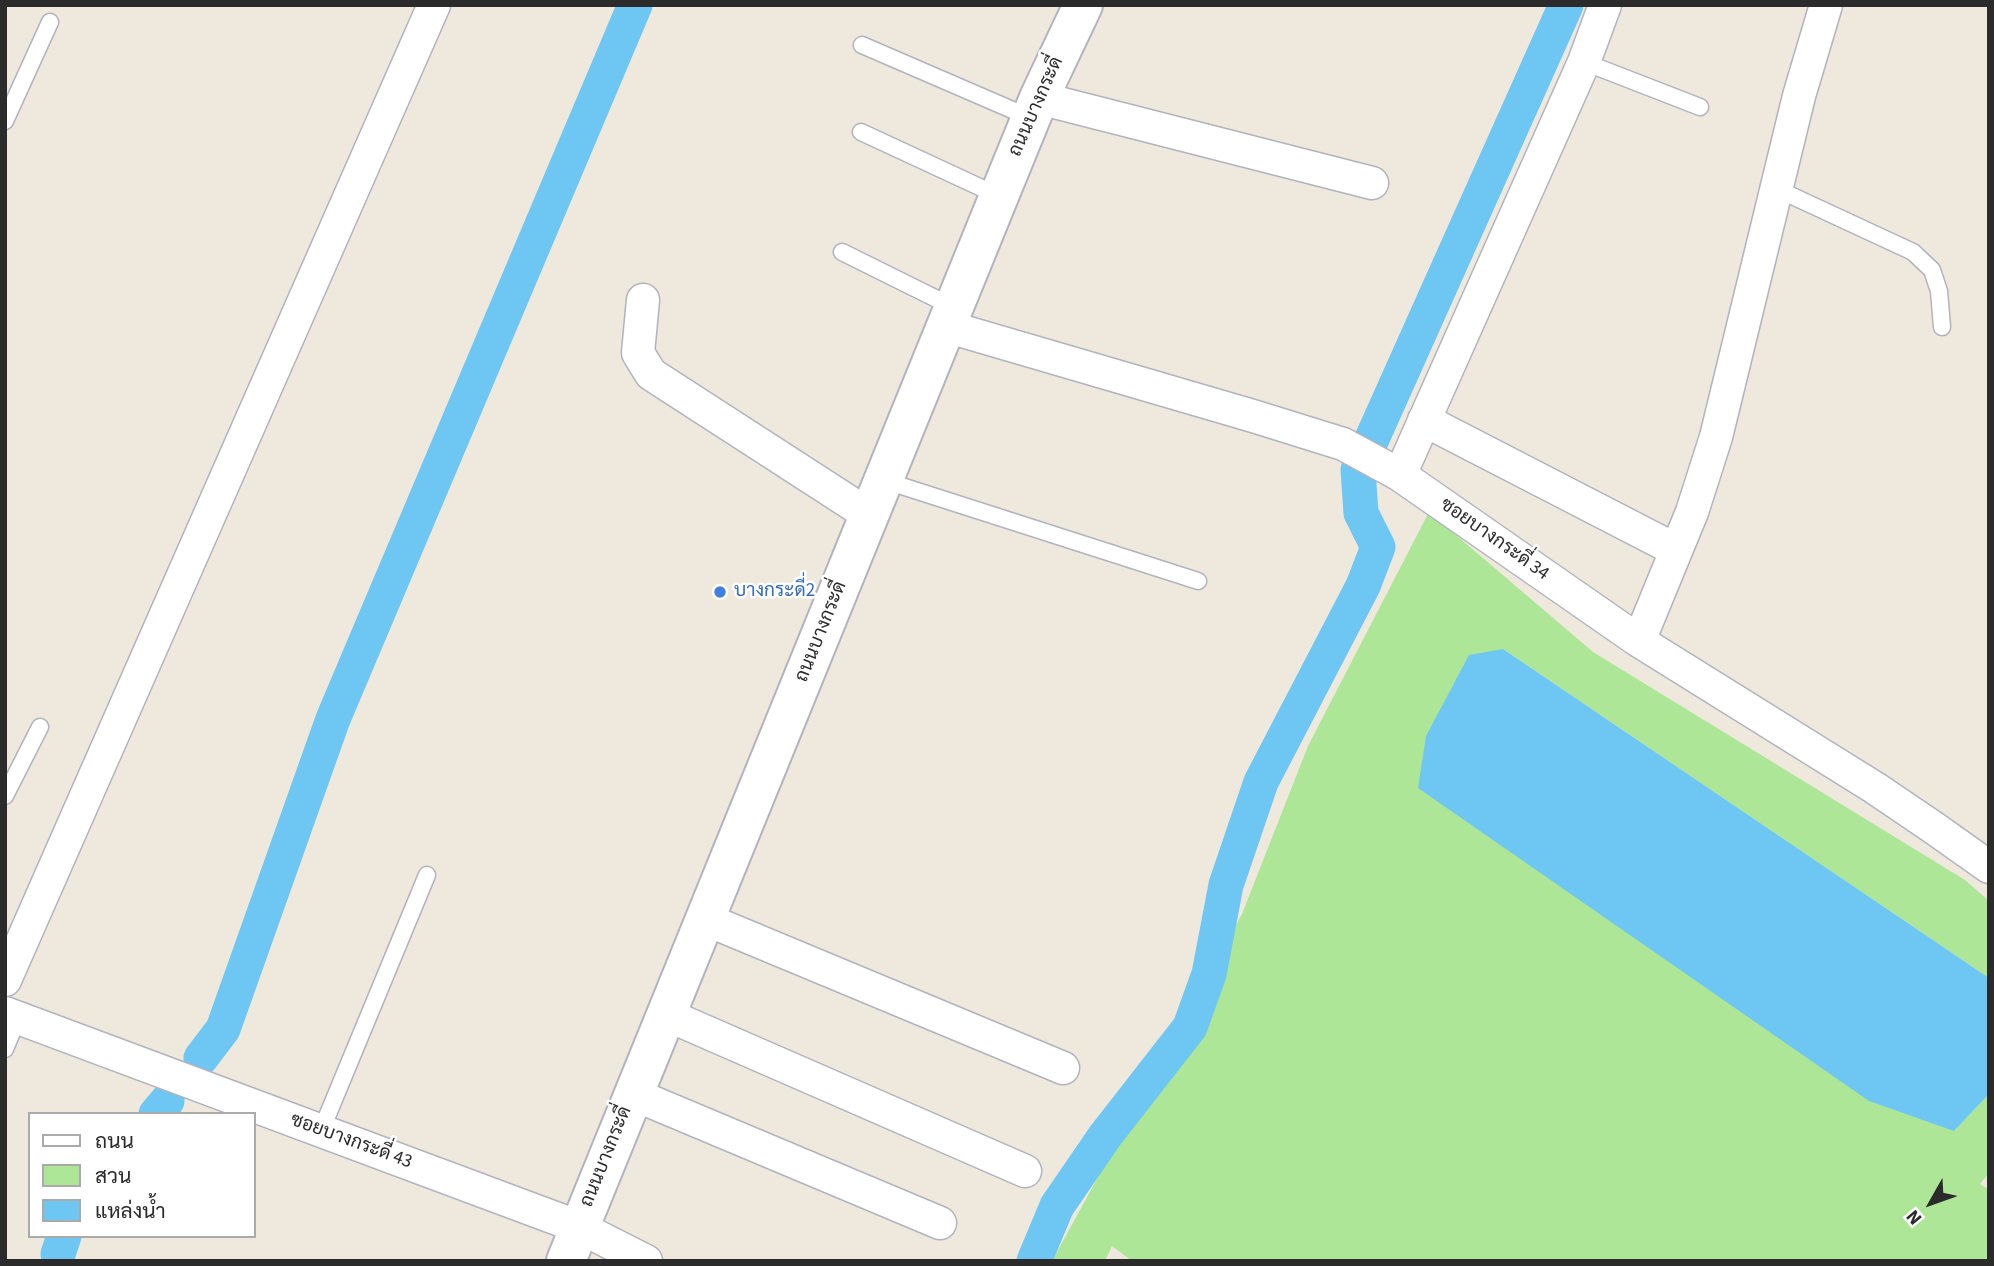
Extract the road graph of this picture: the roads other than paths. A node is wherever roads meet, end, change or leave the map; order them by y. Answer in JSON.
{"nodes":[{"id":1,"x":434,"y":5,"type":"edge"},
{"id":2,"x":1083,"y":5,"type":"edge"},
{"id":3,"x":1605,"y":5,"type":"edge"},
{"id":4,"x":1826,"y":5,"type":"edge"},
{"id":5,"x":50,"y":22,"type":"dead end"},
{"id":6,"x":862,"y":45,"type":"dead end"},
{"id":7,"x":1584,"y":62,"type":"junction"},
{"id":8,"x":1700,"y":107,"type":"dead end"},
{"id":9,"x":1035,"y":108,"type":"junction"},
{"id":10,"x":5,"y":121,"type":"edge"},
{"id":11,"x":861,"y":132,"type":"dead end"},
{"id":12,"x":1371,"y":183,"type":"dead end"},
{"id":13,"x":1775,"y":188,"type":"junction"},
{"id":14,"x":999,"y":196,"type":"junction"},
{"id":15,"x":842,"y":252,"type":"dead end"},
{"id":16,"x":643,"y":300,"type":"dead end"},
{"id":17,"x":949,"y":317,"type":"junction"},
{"id":18,"x":1942,"y":327,"type":"dead end"},
{"id":19,"x":1424,"y":420,"type":"junction"},
{"id":20,"x":1387,"y":467,"type":"junction"},
{"id":21,"x":883,"y":480,"type":"junction"},
{"id":22,"x":869,"y":515,"type":"junction"},
{"id":23,"x":1676,"y":550,"type":"junction"},
{"id":24,"x":1198,"y":581,"type":"dead end"},
{"id":25,"x":1639,"y":641,"type":"junction"},
{"id":26,"x":40,"y":727,"type":"dead end"},
{"id":27,"x":5,"y":796,"type":"edge"},
{"id":28,"x":1989,"y":867,"type":"edge"},
{"id":29,"x":427,"y":875,"type":"dead end"},
{"id":30,"x":705,"y":919,"type":"junction"},
{"id":31,"x":5,"y":980,"type":"edge"},
{"id":32,"x":665,"y":1014,"type":"junction"},
{"id":33,"x":12,"y":1016,"type":"edge"},
{"id":34,"x":5,"y":1049,"type":"edge"},
{"id":35,"x":1063,"y":1068,"type":"dead end"},
{"id":36,"x":633,"y":1094,"type":"junction"},
{"id":37,"x":321,"y":1131,"type":"junction"},
{"id":38,"x":1026,"y":1171,"type":"dead end"},
{"id":39,"x":940,"y":1223,"type":"dead end"},
{"id":40,"x":573,"y":1244,"type":"edge"},
{"id":41,"x":646,"y":1261,"type":"edge"}],
"edges":[{"from":1,"to":31,"type":"street"},
{"from":2,"to":9,"type":"street","name":"ถนนบางกระดี่"},
{"from":3,"to":7,"type":"street"},
{"from":4,"to":13,"type":"street"},
{"from":5,"to":10,"type":"lane"},
{"from":6,"to":9,"type":"lane"},
{"from":7,"to":8,"type":"lane"},
{"from":7,"to":19,"type":"street"},
{"from":9,"to":12,"type":"street"},
{"from":9,"to":14,"type":"street","name":"ถนนบางกระดี่"},
{"from":11,"to":14,"type":"lane"},
{"from":13,"to":18,"type":"lane"},
{"from":13,"to":23,"type":"street"},
{"from":14,"to":17,"type":"street","name":"ถนนบางกระดี่"},
{"from":15,"to":17,"type":"lane"},
{"from":16,"to":22,"type":"street"},
{"from":17,"to":20,"type":"street","name":"ซอยบางกระดี่ 34"},
{"from":17,"to":21,"type":"street","name":"ถนนบางกระดี่"},
{"from":19,"to":20,"type":"street"},
{"from":19,"to":23,"type":"street"},
{"from":20,"to":25,"type":"street","name":"ซอยบางกระดี่ 34"},
{"from":21,"to":22,"type":"street","name":"ถนนบางกระดี่"},
{"from":21,"to":24,"type":"lane"},
{"from":22,"to":30,"type":"street","name":"ถนนบางกระดี่"},
{"from":23,"to":25,"type":"street"},
{"from":25,"to":28,"type":"street","name":"ซอยบางกระดี่ 34"},
{"from":26,"to":27,"type":"lane"},
{"from":29,"to":37,"type":"lane"},
{"from":30,"to":32,"type":"street","name":"ถนนบางกระดี่"},
{"from":30,"to":35,"type":"street"},
{"from":32,"to":36,"type":"street","name":"ถนนบางกระดี่"},
{"from":32,"to":38,"type":"street"},
{"from":33,"to":34,"type":"lane"},
{"from":33,"to":37,"type":"street","name":"ซอยบางกระดี่ 43"},
{"from":36,"to":39,"type":"street"},
{"from":36,"to":40,"type":"street","name":"ถนนบางกระดี่"},
{"from":37,"to":40,"type":"street","name":"ซอยบางกระดี่ 43"},
{"from":40,"to":41,"type":"street","name":"ซอยบางกระดี่ 43"}]}
